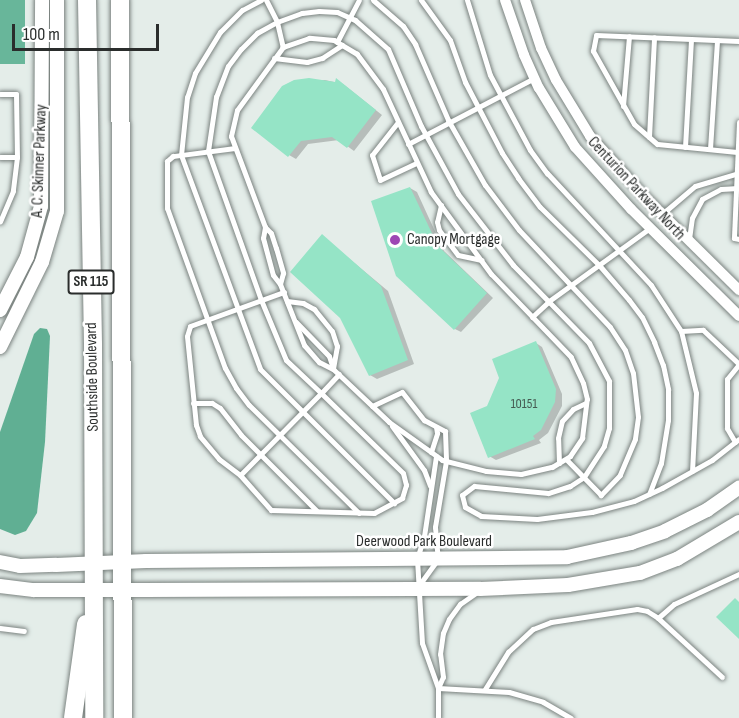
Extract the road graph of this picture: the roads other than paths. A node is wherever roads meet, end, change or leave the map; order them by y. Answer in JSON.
{"nodes":[{"id":1,"x":42,"y":0,"type":"edge"},
{"id":2,"x":57,"y":0,"type":"edge"},
{"id":3,"x":87,"y":0,"type":"edge"},
{"id":4,"x":120,"y":0,"type":"edge"},
{"id":5,"x":261,"y":0,"type":"edge"},
{"id":6,"x":266,"y":0,"type":"edge"},
{"id":7,"x":359,"y":0,"type":"edge"},
{"id":8,"x":372,"y":0,"type":"edge"},
{"id":9,"x":421,"y":0,"type":"edge"},
{"id":10,"x":466,"y":0,"type":"edge"},
{"id":11,"x":505,"y":0,"type":"edge"},
{"id":12,"x":525,"y":0,"type":"edge"},
{"id":13,"x":348,"y":17,"type":"junction"},
{"id":14,"x":277,"y":22,"type":"junction"},
{"id":15,"x":629,"y":36,"type":"junction"},
{"id":16,"x":654,"y":37,"type":"junction"},
{"id":17,"x":691,"y":39,"type":"junction"},
{"id":18,"x":717,"y":40,"type":"junction"},
{"id":19,"x":739,"y":41,"type":"edge"},
{"id":20,"x":339,"y":43,"type":"junction"},
{"id":21,"x":283,"y":47,"type":"junction"},
{"id":22,"x":274,"y":58,"type":"junction"},
{"id":23,"x":551,"y":70,"type":"junction"},
{"id":24,"x":534,"y":78,"type":"junction"},
{"id":25,"x":0,"y":94,"type":"edge"},
{"id":26,"x":501,"y":96,"type":"junction"},
{"id":27,"x":624,"y":106,"type":"junction"},
{"id":28,"x":478,"y":107,"type":"junction"},
{"id":29,"x":398,"y":122,"type":"junction"},
{"id":30,"x":449,"y":122,"type":"junction"},
{"id":31,"x":739,"y":122,"type":"edge"},
{"id":32,"x":424,"y":133,"type":"junction"},
{"id":33,"x":649,"y":137,"type":"junction"},
{"id":34,"x":408,"y":144,"type":"junction"},
{"id":35,"x":685,"y":147,"type":"junction"},
{"id":36,"x":235,"y":148,"type":"junction"},
{"id":37,"x":710,"y":149,"type":"junction"},
{"id":38,"x":208,"y":151,"type":"junction"},
{"id":39,"x":737,"y":152,"type":"junction"},
{"id":40,"x":182,"y":155,"type":"junction"},
{"id":41,"x":0,"y":157,"type":"edge"},
{"id":42,"x":17,"y":157,"type":"junction"},
{"id":43,"x":416,"y":163,"type":"junction"},
{"id":44,"x":739,"y":173,"type":"edge"},
{"id":45,"x":737,"y":188,"type":"edge"},
{"id":46,"x":441,"y":205,"type":"junction"},
{"id":47,"x":737,"y":212,"type":"edge"},
{"id":48,"x":662,"y":214,"type":"junction"},
{"id":49,"x":0,"y":221,"type":"edge"},
{"id":50,"x":265,"y":227,"type":"junction"},
{"id":51,"x":650,"y":228,"type":"junction"},
{"id":52,"x":739,"y":239,"type":"edge"},
{"id":53,"x":688,"y":240,"type":"junction"},
{"id":54,"x":619,"y":250,"type":"junction"},
{"id":55,"x":481,"y":261,"type":"junction"},
{"id":56,"x":599,"y":265,"type":"junction"},
{"id":57,"x":280,"y":284,"type":"junction"},
{"id":58,"x":571,"y":285,"type":"junction"},
{"id":59,"x":739,"y":290,"type":"edge"},
{"id":60,"x":284,"y":292,"type":"junction"},
{"id":61,"x":261,"y":300,"type":"junction"},
{"id":62,"x":287,"y":301,"type":"junction"},
{"id":63,"x":549,"y":301,"type":"junction"},
{"id":64,"x":238,"y":309,"type":"junction"},
{"id":65,"x":0,"y":310,"type":"edge"},
{"id":66,"x":532,"y":316,"type":"junction"},
{"id":67,"x":739,"y":316,"type":"edge"},
{"id":68,"x":207,"y":320,"type":"junction"},
{"id":69,"x":296,"y":322,"type":"junction"},
{"id":70,"x":681,"y":331,"type":"junction"},
{"id":71,"x":0,"y":346,"type":"edge"},
{"id":72,"x":739,"y":364,"type":"edge"},
{"id":73,"x":333,"y":369,"type":"junction"},
{"id":74,"x":339,"y":375,"type":"junction"},
{"id":75,"x":321,"y":393,"type":"junction"},
{"id":76,"x":193,"y":403,"type":"junction"},
{"id":77,"x":586,"y":403,"type":"junction"},
{"id":78,"x":372,"y":406,"type":"junction"},
{"id":79,"x":302,"y":412,"type":"junction"},
{"id":80,"x":390,"y":422,"type":"junction"},
{"id":81,"x":436,"y":427,"type":"junction"},
{"id":82,"x":280,"y":434,"type":"junction"},
{"id":83,"x":737,"y":440,"type":"edge"},
{"id":84,"x":260,"y":454,"type":"junction"},
{"id":85,"x":434,"y":454,"type":"junction"},
{"id":86,"x":566,"y":459,"type":"junction"},
{"id":87,"x":446,"y":461,"type":"junction"},
{"id":88,"x":559,"y":463,"type":"junction"},
{"id":89,"x":692,"y":471,"type":"junction"},
{"id":90,"x":240,"y":475,"type":"junction"},
{"id":91,"x":584,"y":477,"type":"junction"},
{"id":92,"x":430,"y":487,"type":"junction"},
{"id":93,"x":739,"y":488,"type":"edge"},
{"id":94,"x":649,"y":494,"type":"junction"},
{"id":95,"x":394,"y":503,"type":"junction"},
{"id":96,"x":317,"y":512,"type":"junction"},
{"id":97,"x":358,"y":513,"type":"junction"},
{"id":98,"x":739,"y":522,"type":"edge"},
{"id":99,"x":438,"y":558,"type":"junction"},
{"id":100,"x":417,"y":559,"type":"junction"},
{"id":101,"x":0,"y":562,"type":"edge"},
{"id":102,"x":122,"y":562,"type":"junction"},
{"id":103,"x":94,"y":563,"type":"junction"},
{"id":104,"x":739,"y":574,"type":"edge"},
{"id":105,"x":0,"y":586,"type":"edge"},
{"id":106,"x":417,"y":588,"type":"junction"},
{"id":107,"x":480,"y":589,"type":"junction"},
{"id":108,"x":94,"y":590,"type":"junction"},
{"id":109,"x":123,"y":590,"type":"junction"},
{"id":110,"x":658,"y":618,"type":"junction"},
{"id":111,"x":0,"y":628,"type":"edge"},
{"id":112,"x":24,"y":631,"type":"dead end"},
{"id":113,"x":722,"y":677,"type":"dead end"},
{"id":114,"x":438,"y":688,"type":"junction"},
{"id":115,"x":485,"y":689,"type":"junction"},
{"id":116,"x":73,"y":718,"type":"edge"},
{"id":117,"x":94,"y":718,"type":"edge"},
{"id":118,"x":123,"y":718,"type":"edge"},
{"id":119,"x":438,"y":718,"type":"edge"},
{"id":120,"x":571,"y":718,"type":"edge"}],
"edges":[{"from":1,"to":65,"type":"main road","name":"A. C. Skinner Parkway"},
{"from":2,"to":71,"type":"main road","name":"A. C. Skinner Parkway"},
{"from":3,"to":103,"type":"highway","name":"Southside Boulevard","number":"SR 115"},
{"from":4,"to":102,"type":"highway","name":"Southside Boulevard","number":"SR 115"},
{"from":5,"to":40,"type":"lane"},
{"from":6,"to":14,"type":"lane"},
{"from":7,"to":13,"type":"lane"},
{"from":8,"to":30,"type":"lane"},
{"from":9,"to":28,"type":"lane"},
{"from":10,"to":26,"type":"lane"},
{"from":11,"to":24,"type":"street","name":"Centurion Parkway North"},
{"from":12,"to":23,"type":"street","name":"Centurion Parkway North"},
{"from":13,"to":14,"type":"lane"},
{"from":13,"to":20,"type":"lane"},
{"from":13,"to":32,"type":"lane"},
{"from":14,"to":21,"type":"lane"},
{"from":14,"to":38,"type":"lane"},
{"from":15,"to":16,"type":"lane"},
{"from":15,"to":27,"type":"lane"},
{"from":15,"to":27,"type":"lane"},
{"from":16,"to":17,"type":"lane"},
{"from":16,"to":33,"type":"lane"},
{"from":17,"to":18,"type":"lane"},
{"from":17,"to":35,"type":"lane"},
{"from":18,"to":19,"type":"lane"},
{"from":18,"to":37,"type":"lane"},
{"from":20,"to":21,"type":"lane"},
{"from":20,"to":22,"type":"lane"},
{"from":20,"to":29,"type":"lane"},
{"from":21,"to":22,"type":"lane"},
{"from":22,"to":36,"type":"lane"},
{"from":23,"to":24,"type":"street"},
{"from":23,"to":48,"type":"street","name":"Centurion Parkway North"},
{"from":24,"to":26,"type":"lane"},
{"from":24,"to":51,"type":"street","name":"Centurion Parkway North"},
{"from":25,"to":42,"type":"lane"},
{"from":26,"to":28,"type":"lane"},
{"from":26,"to":54,"type":"lane"},
{"from":27,"to":33,"type":"lane"},
{"from":28,"to":30,"type":"lane"},
{"from":28,"to":56,"type":"lane"},
{"from":29,"to":34,"type":"lane"},
{"from":29,"to":43,"type":"lane"},
{"from":30,"to":32,"type":"lane"},
{"from":30,"to":58,"type":"lane"},
{"from":31,"to":39,"type":"lane"},
{"from":32,"to":34,"type":"lane"},
{"from":32,"to":63,"type":"lane"},
{"from":33,"to":35,"type":"lane"},
{"from":34,"to":43,"type":"lane"},
{"from":35,"to":37,"type":"lane"},
{"from":36,"to":38,"type":"lane"},
{"from":36,"to":50,"type":"lane"},
{"from":37,"to":39,"type":"lane"},
{"from":38,"to":40,"type":"lane"},
{"from":38,"to":61,"type":"lane"},
{"from":39,"to":44,"type":"lane"},
{"from":40,"to":64,"type":"lane"},
{"from":40,"to":68,"type":"lane"},
{"from":41,"to":42,"type":"lane"},
{"from":42,"to":49,"type":"lane"},
{"from":43,"to":46,"type":"lane"},
{"from":44,"to":45,"type":"lane"},
{"from":44,"to":48,"type":"lane"},
{"from":45,"to":47,"type":"lane"},
{"from":45,"to":53,"type":"lane"},
{"from":46,"to":55,"type":"lane"},
{"from":46,"to":55,"type":"lane"},
{"from":47,"to":52,"type":"lane"},
{"from":48,"to":53,"type":"street","name":"Centurion Parkway North"},
{"from":50,"to":57,"type":"lane"},
{"from":50,"to":57,"type":"lane"},
{"from":51,"to":54,"type":"lane"},
{"from":51,"to":67,"type":"street","name":"Centurion Parkway North"},
{"from":53,"to":59,"type":"street","name":"Centurion Parkway North"},
{"from":54,"to":56,"type":"lane"},
{"from":54,"to":70,"type":"lane"},
{"from":55,"to":66,"type":"lane"},
{"from":56,"to":58,"type":"lane"},
{"from":56,"to":94,"type":"lane"},
{"from":57,"to":60,"type":"lane"},
{"from":58,"to":63,"type":"lane"},
{"from":58,"to":91,"type":"lane"},
{"from":60,"to":61,"type":"lane"},
{"from":60,"to":62,"type":"lane"},
{"from":61,"to":64,"type":"lane"},
{"from":61,"to":75,"type":"lane"},
{"from":62,"to":69,"type":"lane"},
{"from":62,"to":73,"type":"lane"},
{"from":63,"to":66,"type":"lane"},
{"from":63,"to":91,"type":"lane"},
{"from":64,"to":68,"type":"lane"},
{"from":64,"to":79,"type":"lane"},
{"from":66,"to":77,"type":"lane"},
{"from":68,"to":76,"type":"lane"},
{"from":68,"to":82,"type":"lane"},
{"from":69,"to":73,"type":"lane"},
{"from":69,"to":73,"type":"lane"},
{"from":70,"to":72,"type":"lane"},
{"from":70,"to":89,"type":"lane"},
{"from":72,"to":83,"type":"lane"},
{"from":73,"to":74,"type":"lane"},
{"from":74,"to":75,"type":"lane"},
{"from":74,"to":78,"type":"lane"},
{"from":75,"to":79,"type":"lane"},
{"from":75,"to":95,"type":"lane"},
{"from":76,"to":84,"type":"lane"},
{"from":76,"to":90,"type":"lane"},
{"from":77,"to":86,"type":"lane"},
{"from":77,"to":88,"type":"lane"},
{"from":78,"to":80,"type":"lane"},
{"from":78,"to":81,"type":"lane"},
{"from":79,"to":82,"type":"lane"},
{"from":79,"to":95,"type":"lane"},
{"from":80,"to":85,"type":"lane"},
{"from":80,"to":92,"type":"lane"},
{"from":81,"to":85,"type":"lane"},
{"from":81,"to":87,"type":"lane"},
{"from":82,"to":84,"type":"lane"},
{"from":82,"to":97,"type":"lane"},
{"from":83,"to":89,"type":"lane"},
{"from":84,"to":90,"type":"lane"},
{"from":84,"to":96,"type":"lane"},
{"from":85,"to":87,"type":"lane"},
{"from":85,"to":92,"type":"lane"},
{"from":86,"to":88,"type":"lane"},
{"from":86,"to":91,"type":"lane"},
{"from":87,"to":88,"type":"lane"},
{"from":87,"to":99,"type":"lane"},
{"from":89,"to":94,"type":"lane"},
{"from":90,"to":96,"type":"lane"},
{"from":91,"to":94,"type":"lane"},
{"from":92,"to":100,"type":"lane"},
{"from":93,"to":99,"type":"main road","name":"Deerwood Park Boulevard"},
{"from":95,"to":97,"type":"lane"},
{"from":96,"to":97,"type":"lane"},
{"from":98,"to":107,"type":"main road"},
{"from":99,"to":100,"type":"main road","name":"Deerwood Park Boulevard"},
{"from":99,"to":106,"type":"lane"},
{"from":100,"to":102,"type":"main road","name":"Deerwood Park Boulevard"},
{"from":100,"to":106,"type":"lane"},
{"from":101,"to":103,"type":"main road"},
{"from":102,"to":103,"type":"main road","name":"Deerwood Park Boulevard"},
{"from":102,"to":109,"type":"highway","name":"Southside Boulevard","number":"SR 115"},
{"from":103,"to":108,"type":"highway","name":"Southside Boulevard","number":"SR 115"},
{"from":104,"to":110,"type":"lane"},
{"from":105,"to":108,"type":"main road"},
{"from":106,"to":107,"type":"main road"},
{"from":106,"to":109,"type":"main road"},
{"from":106,"to":114,"type":"lane"},
{"from":107,"to":114,"type":"lane"},
{"from":108,"to":109,"type":"main road"},
{"from":108,"to":116,"type":"highway"},
{"from":108,"to":117,"type":"highway","name":"Southside Boulevard","number":"SR 115"},
{"from":109,"to":118,"type":"highway","name":"Southside Boulevard","number":"SR 115"},
{"from":110,"to":113,"type":"lane"},
{"from":110,"to":115,"type":"lane"},
{"from":111,"to":112,"type":"lane"},
{"from":114,"to":115,"type":"lane"},
{"from":114,"to":119,"type":"lane"},
{"from":115,"to":120,"type":"lane"}]}
